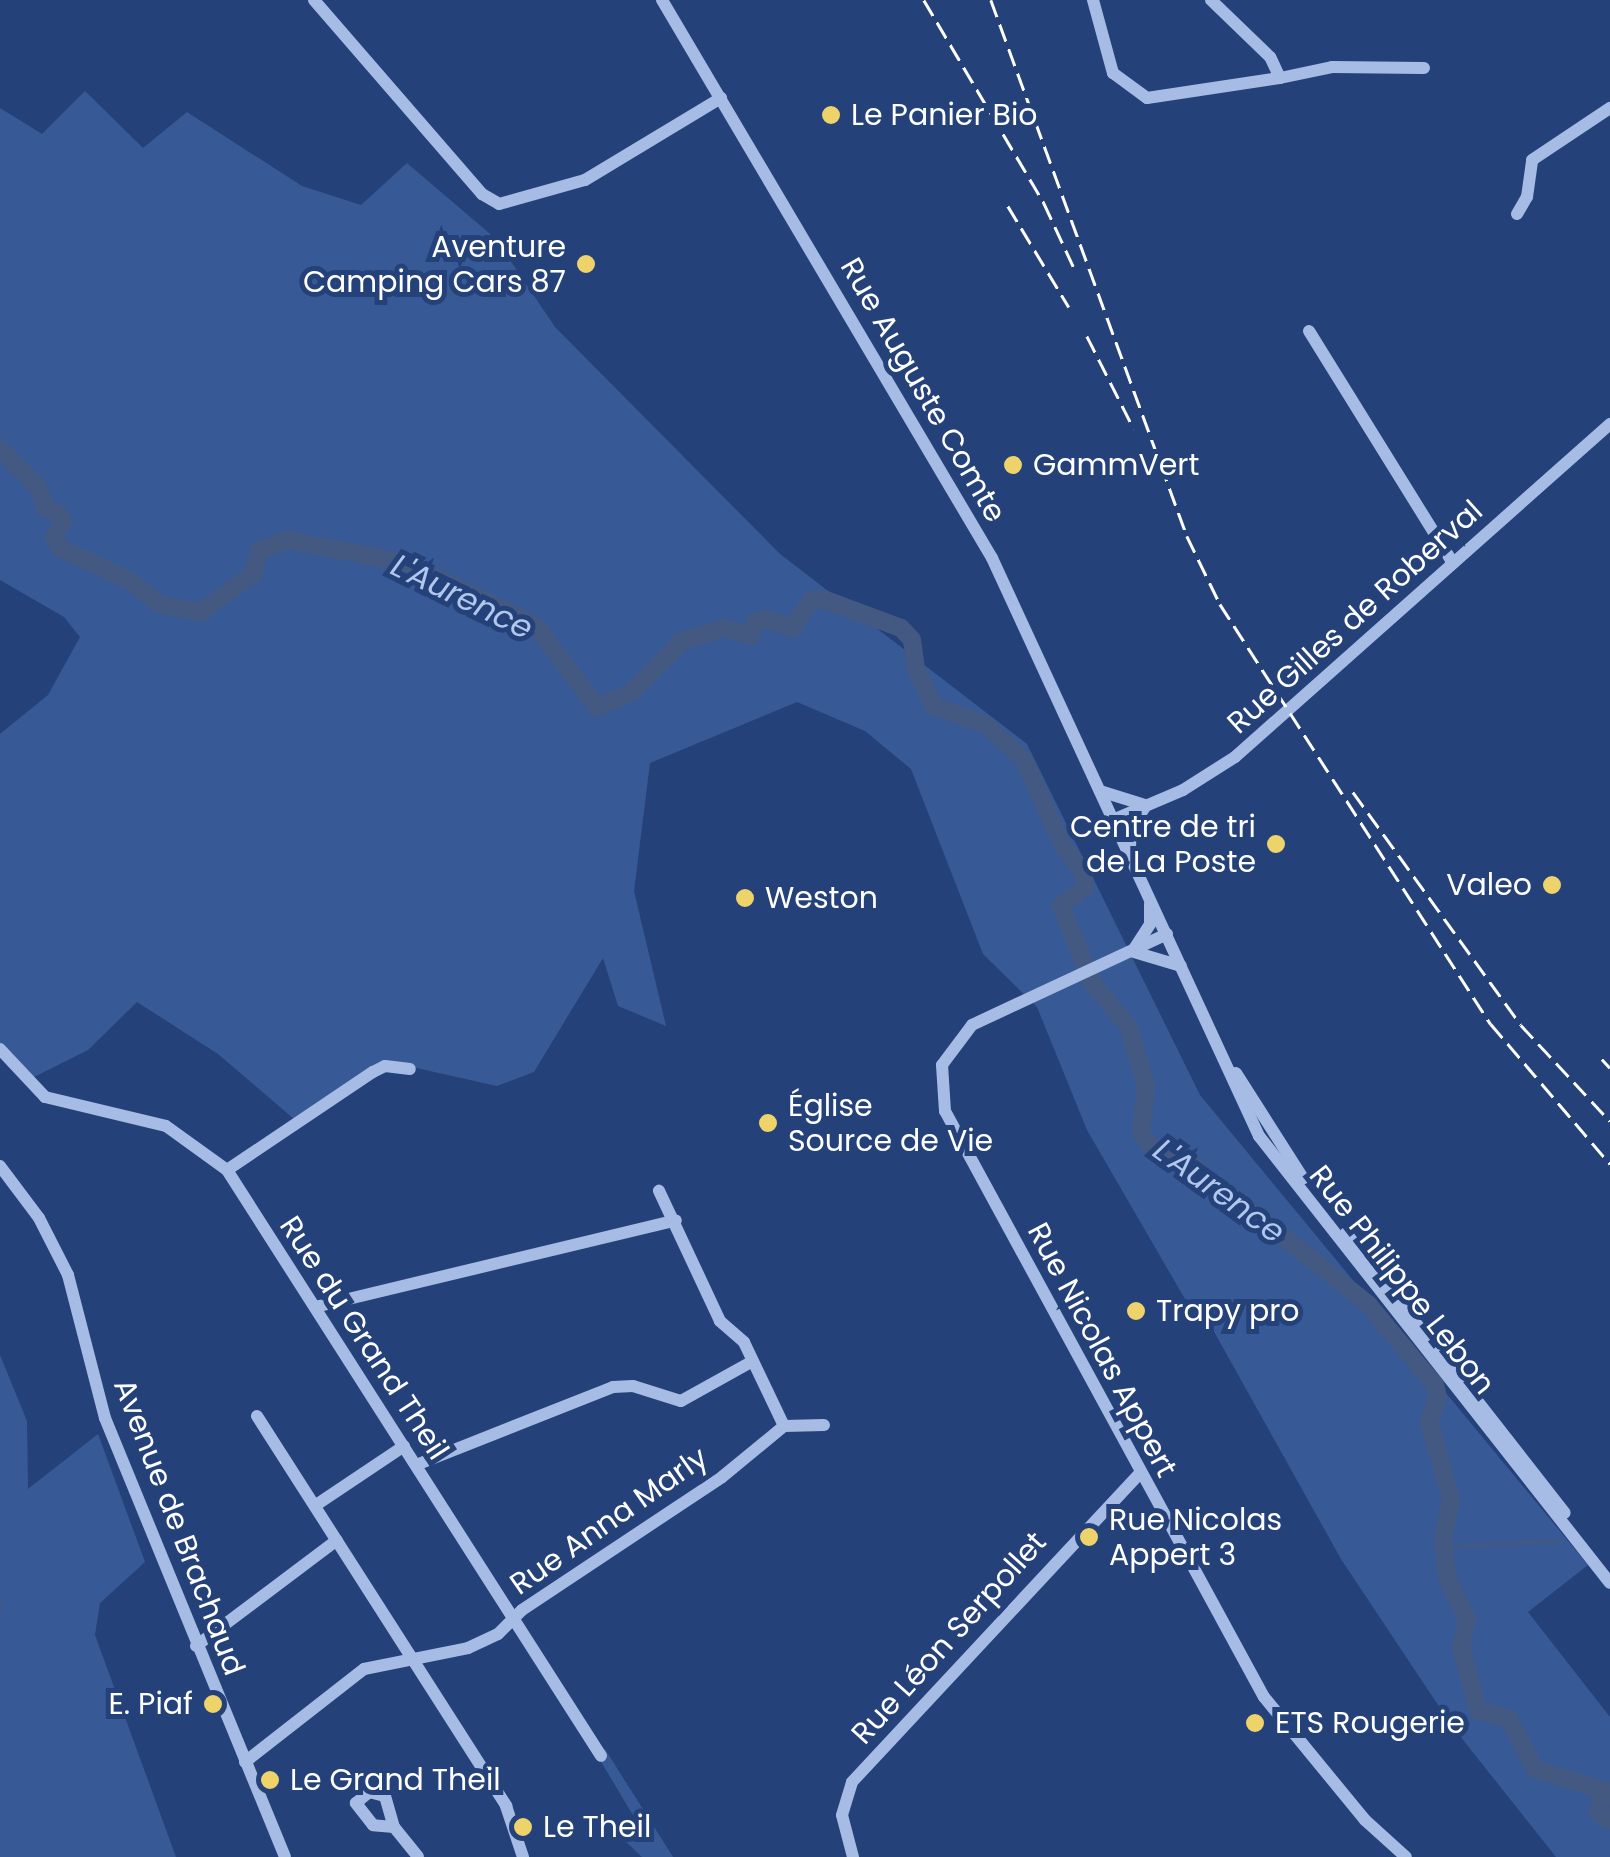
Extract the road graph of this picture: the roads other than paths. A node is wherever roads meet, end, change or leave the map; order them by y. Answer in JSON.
{"nodes":[{"id":1,"x":314,"y":0,"type":"edge"},
{"id":2,"x":662,"y":0,"type":"edge"},
{"id":3,"x":1093,"y":0,"type":"edge"},
{"id":4,"x":1212,"y":0,"type":"edge"},
{"id":5,"x":1424,"y":68,"type":"dead end"},
{"id":6,"x":1280,"y":78,"type":"junction"},
{"id":7,"x":721,"y":98,"type":"junction"},
{"id":8,"x":1610,"y":108,"type":"edge"},
{"id":9,"x":1517,"y":214,"type":"dead end"},
{"id":10,"x":1310,"y":331,"type":"dead end"},
{"id":11,"x":1610,"y":424,"type":"edge"},
{"id":12,"x":1453,"y":563,"type":"junction"},
{"id":13,"x":1100,"y":791,"type":"junction"},
{"id":14,"x":1148,"y":805,"type":"junction"},
{"id":15,"x":1115,"y":820,"type":"junction"},
{"id":16,"x":1130,"y":852,"type":"junction"},
{"id":17,"x":1149,"y":896,"type":"junction"},
{"id":18,"x":1167,"y":934,"type":"junction"},
{"id":19,"x":1132,"y":952,"type":"junction"},
{"id":20,"x":1184,"y":969,"type":"junction"},
{"id":21,"x":1190,"y":986,"type":"junction"},
{"id":22,"x":0,"y":1049,"type":"edge"},
{"id":23,"x":410,"y":1068,"type":"dead end"},
{"id":24,"x":0,"y":1166,"type":"edge"},
{"id":25,"x":227,"y":1170,"type":"junction"},
{"id":26,"x":659,"y":1191,"type":"dead end"},
{"id":27,"x":676,"y":1220,"type":"junction"},
{"id":28,"x":316,"y":1306,"type":"junction"},
{"id":29,"x":753,"y":1360,"type":"junction"},
{"id":30,"x":258,"y":1416,"type":"dead end"},
{"id":31,"x":824,"y":1425,"type":"dead end"},
{"id":32,"x":784,"y":1426,"type":"junction"},
{"id":33,"x":404,"y":1446,"type":"junction"},
{"id":34,"x":416,"y":1465,"type":"junction"},
{"id":35,"x":1140,"y":1472,"type":"junction"},
{"id":36,"x":316,"y":1505,"type":"junction"},
{"id":37,"x":337,"y":1540,"type":"junction"},
{"id":38,"x":1610,"y":1570,"type":"edge"},
{"id":39,"x":1610,"y":1584,"type":"edge"},
{"id":40,"x":510,"y":1621,"type":"junction"},
{"id":41,"x":196,"y":1646,"type":"junction"},
{"id":42,"x":414,"y":1658,"type":"junction"},
{"id":43,"x":602,"y":1756,"type":"dead end"},
{"id":44,"x":245,"y":1762,"type":"junction"},
{"id":45,"x":394,"y":1827,"type":"dead end"},
{"id":46,"x":285,"y":1857,"type":"edge"},
{"id":47,"x":418,"y":1857,"type":"edge"},
{"id":48,"x":523,"y":1857,"type":"edge"},
{"id":49,"x":853,"y":1857,"type":"edge"},
{"id":50,"x":1406,"y":1857,"type":"edge"}],
"edges":[{"from":1,"to":7,"type":"street"},
{"from":2,"to":7,"type":"street","name":"Rue Auguste Comte"},
{"from":3,"to":6,"type":"street"},
{"from":4,"to":6,"type":"street"},
{"from":5,"to":6,"type":"street"},
{"from":7,"to":13,"type":"street","name":"Rue Auguste Comte"},
{"from":8,"to":9,"type":"street"},
{"from":10,"to":12,"type":"street"},
{"from":11,"to":12,"type":"street","name":"Rue Gilles de Roberval"},
{"from":12,"to":14,"type":"street","name":"Rue Gilles de Roberval"},
{"from":13,"to":14,"type":"street"},
{"from":13,"to":15,"type":"street","name":"Rue Auguste Comte"},
{"from":14,"to":15,"type":"street","name":"Rue Gilles de Roberval"},
{"from":14,"to":16,"type":"street"},
{"from":15,"to":16,"type":"street","name":"Rue Philippe Lebon"},
{"from":16,"to":17,"type":"street","name":"Rue Philippe Lebon"},
{"from":17,"to":18,"type":"street","name":"Rue Philippe Lebon"},
{"from":17,"to":19,"type":"street"},
{"from":18,"to":19,"type":"street","name":"Rue Nicolas Appert"},
{"from":18,"to":20,"type":"street","name":"Rue Philippe Lebon"},
{"from":19,"to":20,"type":"street"},
{"from":19,"to":35,"type":"street","name":"Rue Nicolas Appert"},
{"from":20,"to":21,"type":"street","name":"Rue Philippe Lebon"},
{"from":21,"to":38,"type":"street","name":"Rue Philippe Lebon"},
{"from":21,"to":39,"type":"street","name":"Rue Philippe Lebon"},
{"from":22,"to":25,"type":"street","name":"Rue du Grand Theil"},
{"from":23,"to":25,"type":"street"},
{"from":24,"to":41,"type":"street","name":"Avenue de Brachaud"},
{"from":25,"to":28,"type":"street","name":"Rue du Grand Theil"},
{"from":26,"to":27,"type":"street"},
{"from":27,"to":28,"type":"street"},
{"from":27,"to":29,"type":"street"},
{"from":28,"to":33,"type":"street","name":"Rue du Grand Theil"},
{"from":29,"to":32,"type":"street"},
{"from":29,"to":34,"type":"street","name":"Rue Anna Marly"},
{"from":30,"to":36,"type":"street"},
{"from":31,"to":32,"type":"street"},
{"from":32,"to":40,"type":"street","name":"Rue Anna Marly"},
{"from":33,"to":34,"type":"street","name":"Rue du Grand Theil"},
{"from":33,"to":36,"type":"street"},
{"from":34,"to":40,"type":"street","name":"Rue du Grand Theil"},
{"from":35,"to":49,"type":"street","name":"Rue Léon Serpollet"},
{"from":35,"to":50,"type":"street","name":"Rue Nicolas Appert"},
{"from":36,"to":37,"type":"street"},
{"from":37,"to":41,"type":"street"},
{"from":37,"to":42,"type":"street"},
{"from":40,"to":42,"type":"street","name":"Rue Anna Marly"},
{"from":40,"to":43,"type":"street","name":"Rue du Grand Theil"},
{"from":41,"to":44,"type":"street","name":"Avenue de Brachaud"},
{"from":42,"to":44,"type":"street","name":"Rue Anna Marly"},
{"from":42,"to":48,"type":"street"},
{"from":44,"to":46,"type":"street","name":"Avenue de Brachaud"},
{"from":45,"to":47,"type":"street"}]}
